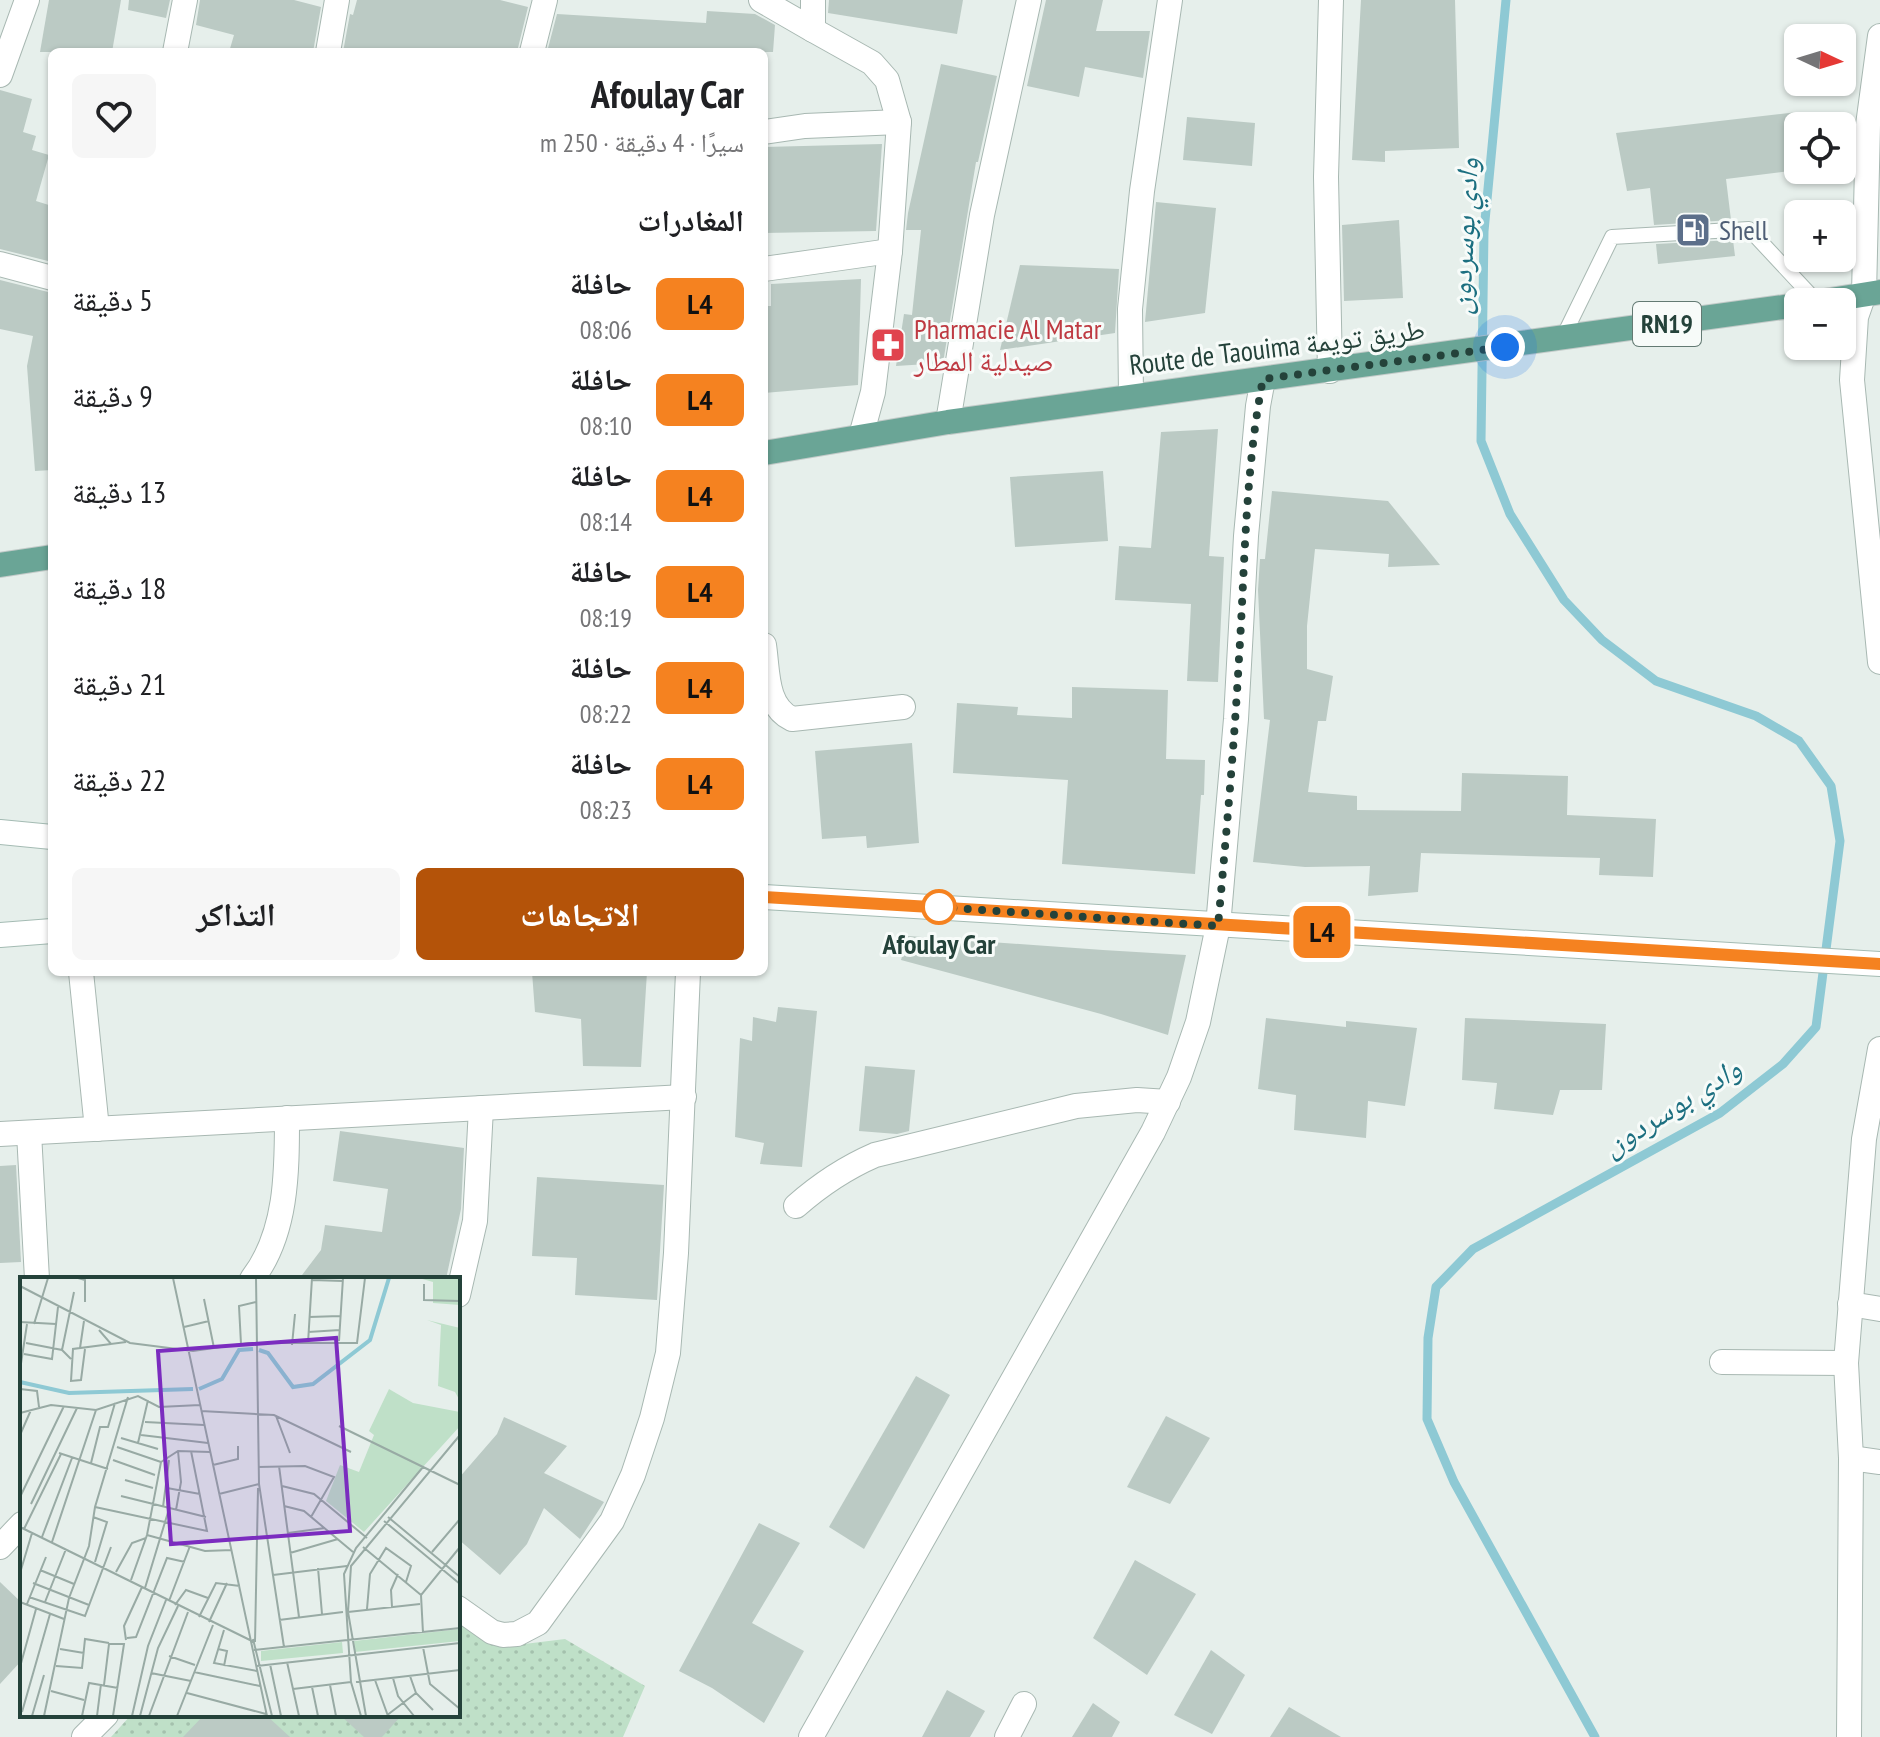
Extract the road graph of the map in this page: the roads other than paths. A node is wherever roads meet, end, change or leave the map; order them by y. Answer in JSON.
{"nodes":[{"id":1,"x":27,"y":0,"type":"edge"},
{"id":2,"x":185,"y":0,"type":"edge"},
{"id":3,"x":337,"y":0,"type":"edge"},
{"id":4,"x":545,"y":0,"type":"edge"},
{"id":5,"x":761,"y":0,"type":"edge"},
{"id":6,"x":813,"y":0,"type":"edge"},
{"id":7,"x":1029,"y":0,"type":"edge"},
{"id":8,"x":1170,"y":0,"type":"edge"},
{"id":9,"x":1331,"y":0,"type":"edge"},
{"id":10,"x":813,"y":30,"type":"junction"},
{"id":11,"x":1880,"y":36,"type":"edge"},
{"id":12,"x":176,"y":48,"type":"edge"},
{"id":13,"x":329,"y":48,"type":"edge"},
{"id":14,"x":533,"y":48,"type":"edge"},
{"id":15,"x":0,"y":75,"type":"edge"},
{"id":16,"x":899,"y":122,"type":"junction"},
{"id":17,"x":768,"y":131,"type":"edge"},
{"id":18,"x":890,"y":251,"type":"junction"},
{"id":19,"x":0,"y":264,"type":"edge"},
{"id":20,"x":768,"y":268,"type":"edge"},
{"id":21,"x":48,"y":277,"type":"edge"},
{"id":22,"x":1805,"y":288,"type":"edge"},
{"id":23,"x":1872,"y":293,"type":"edge"},
{"id":24,"x":1784,"y":307,"type":"edge"},
{"id":25,"x":1562,"y":339,"type":"junction"},
{"id":26,"x":1330,"y":371,"type":"junction"},
{"id":27,"x":1263,"y":379,"type":"junction"},
{"id":28,"x":1131,"y":396,"type":"junction"},
{"id":29,"x":948,"y":422,"type":"junction"},
{"id":30,"x":861,"y":436,"type":"junction"},
{"id":31,"x":768,"y":452,"type":"edge"},
{"id":32,"x":1875,"y":546,"type":"edge"},
{"id":33,"x":48,"y":558,"type":"edge"},
{"id":34,"x":0,"y":565,"type":"edge"},
{"id":35,"x":1880,"y":662,"type":"edge"},
{"id":36,"x":768,"y":671,"type":"edge"},
{"id":37,"x":903,"y":707,"type":"dead end"},
{"id":38,"x":0,"y":832,"type":"edge"},
{"id":39,"x":48,"y":837,"type":"edge"},
{"id":40,"x":768,"y":897,"type":"edge"},
{"id":41,"x":1218,"y":926,"type":"junction"},
{"id":42,"x":48,"y":931,"type":"edge"},
{"id":43,"x":0,"y":935,"type":"edge"},
{"id":44,"x":1875,"y":964,"type":"edge"},
{"id":45,"x":81,"y":976,"type":"edge"},
{"id":46,"x":688,"y":976,"type":"edge"},
{"id":47,"x":1880,"y":1049,"type":"edge"},
{"id":48,"x":684,"y":1097,"type":"junction"},
{"id":49,"x":1168,"y":1102,"type":"junction"},
{"id":50,"x":481,"y":1108,"type":"junction"},
{"id":51,"x":287,"y":1118,"type":"junction"},
{"id":52,"x":97,"y":1129,"type":"junction"},
{"id":53,"x":29,"y":1133,"type":"junction"},
{"id":54,"x":0,"y":1134,"type":"edge"},
{"id":55,"x":796,"y":1206,"type":"dead end"},
{"id":56,"x":37,"y":1277,"type":"edge"},
{"id":57,"x":253,"y":1277,"type":"edge"},
{"id":58,"x":460,"y":1286,"type":"edge"},
{"id":59,"x":1850,"y":1304,"type":"junction"},
{"id":60,"x":1880,"y":1309,"type":"edge"},
{"id":61,"x":1722,"y":1362,"type":"dead end"},
{"id":62,"x":1846,"y":1363,"type":"junction"},
{"id":63,"x":1851,"y":1458,"type":"junction"},
{"id":64,"x":1880,"y":1462,"type":"edge"},
{"id":65,"x":20,"y":1526,"type":"edge"},
{"id":66,"x":0,"y":1547,"type":"edge"},
{"id":67,"x":460,"y":1609,"type":"edge"},
{"id":68,"x":1024,"y":1704,"type":"dead end"},
{"id":69,"x":104,"y":1717,"type":"edge"},
{"id":70,"x":84,"y":1737,"type":"edge"},
{"id":71,"x":811,"y":1737,"type":"edge"},
{"id":72,"x":1007,"y":1737,"type":"edge"},
{"id":73,"x":1849,"y":1737,"type":"edge"}],
"edges":[{"from":1,"to":15,"type":"street"},
{"from":2,"to":12,"type":"street"},
{"from":3,"to":13,"type":"street"},
{"from":4,"to":14,"type":"street"},
{"from":5,"to":10,"type":"street"},
{"from":6,"to":10,"type":"street"},
{"from":7,"to":29,"type":"street"},
{"from":8,"to":28,"type":"street"},
{"from":9,"to":26,"type":"street"},
{"from":10,"to":16,"type":"street"},
{"from":11,"to":23,"type":"street"},
{"from":16,"to":17,"type":"street"},
{"from":16,"to":18,"type":"street"},
{"from":18,"to":20,"type":"street"},
{"from":18,"to":30,"type":"street"},
{"from":19,"to":21,"type":"street"},
{"from":22,"to":25,"type":"lane"},
{"from":23,"to":32,"type":"street"},
{"from":24,"to":25,"type":"main road","name":"Route de Taouima طريق تويمة","number":"RN19"},
{"from":25,"to":26,"type":"main road","name":"Route de Taouima طريق تويمة","number":"RN19"},
{"from":26,"to":27,"type":"main road","name":"Route de Taouima طريق تويمة","number":"RN19"},
{"from":27,"to":28,"type":"main road","name":"Route de Taouima طريق تويمة","number":"RN19"},
{"from":27,"to":41,"type":"street"},
{"from":28,"to":29,"type":"main road","name":"Route de Taouima طريق تويمة","number":"RN19"},
{"from":29,"to":30,"type":"main road","name":"Route de Taouima طريق تويمة","number":"RN19"},
{"from":30,"to":31,"type":"main road","name":"Route de Taouima طريق تويمة","number":"RN19"},
{"from":32,"to":35,"type":"street"},
{"from":33,"to":34,"type":"main road"},
{"from":36,"to":37,"type":"street"},
{"from":38,"to":39,"type":"street"},
{"from":40,"to":41,"type":"street"},
{"from":41,"to":44,"type":"street"},
{"from":41,"to":49,"type":"street"},
{"from":42,"to":43,"type":"street"},
{"from":45,"to":52,"type":"street"},
{"from":46,"to":48,"type":"street"},
{"from":47,"to":59,"type":"street"},
{"from":48,"to":50,"type":"street"},
{"from":48,"to":67,"type":"street"},
{"from":49,"to":55,"type":"street"},
{"from":49,"to":71,"type":"street"},
{"from":50,"to":51,"type":"street"},
{"from":50,"to":58,"type":"street"},
{"from":51,"to":52,"type":"street"},
{"from":51,"to":57,"type":"street"},
{"from":52,"to":53,"type":"street"},
{"from":53,"to":54,"type":"street"},
{"from":53,"to":56,"type":"street"},
{"from":59,"to":60,"type":"street"},
{"from":59,"to":62,"type":"street"},
{"from":61,"to":62,"type":"street"},
{"from":62,"to":63,"type":"street"},
{"from":63,"to":64,"type":"street"},
{"from":63,"to":73,"type":"street"},
{"from":65,"to":66,"type":"street"},
{"from":68,"to":72,"type":"street"},
{"from":69,"to":70,"type":"street"}]}
